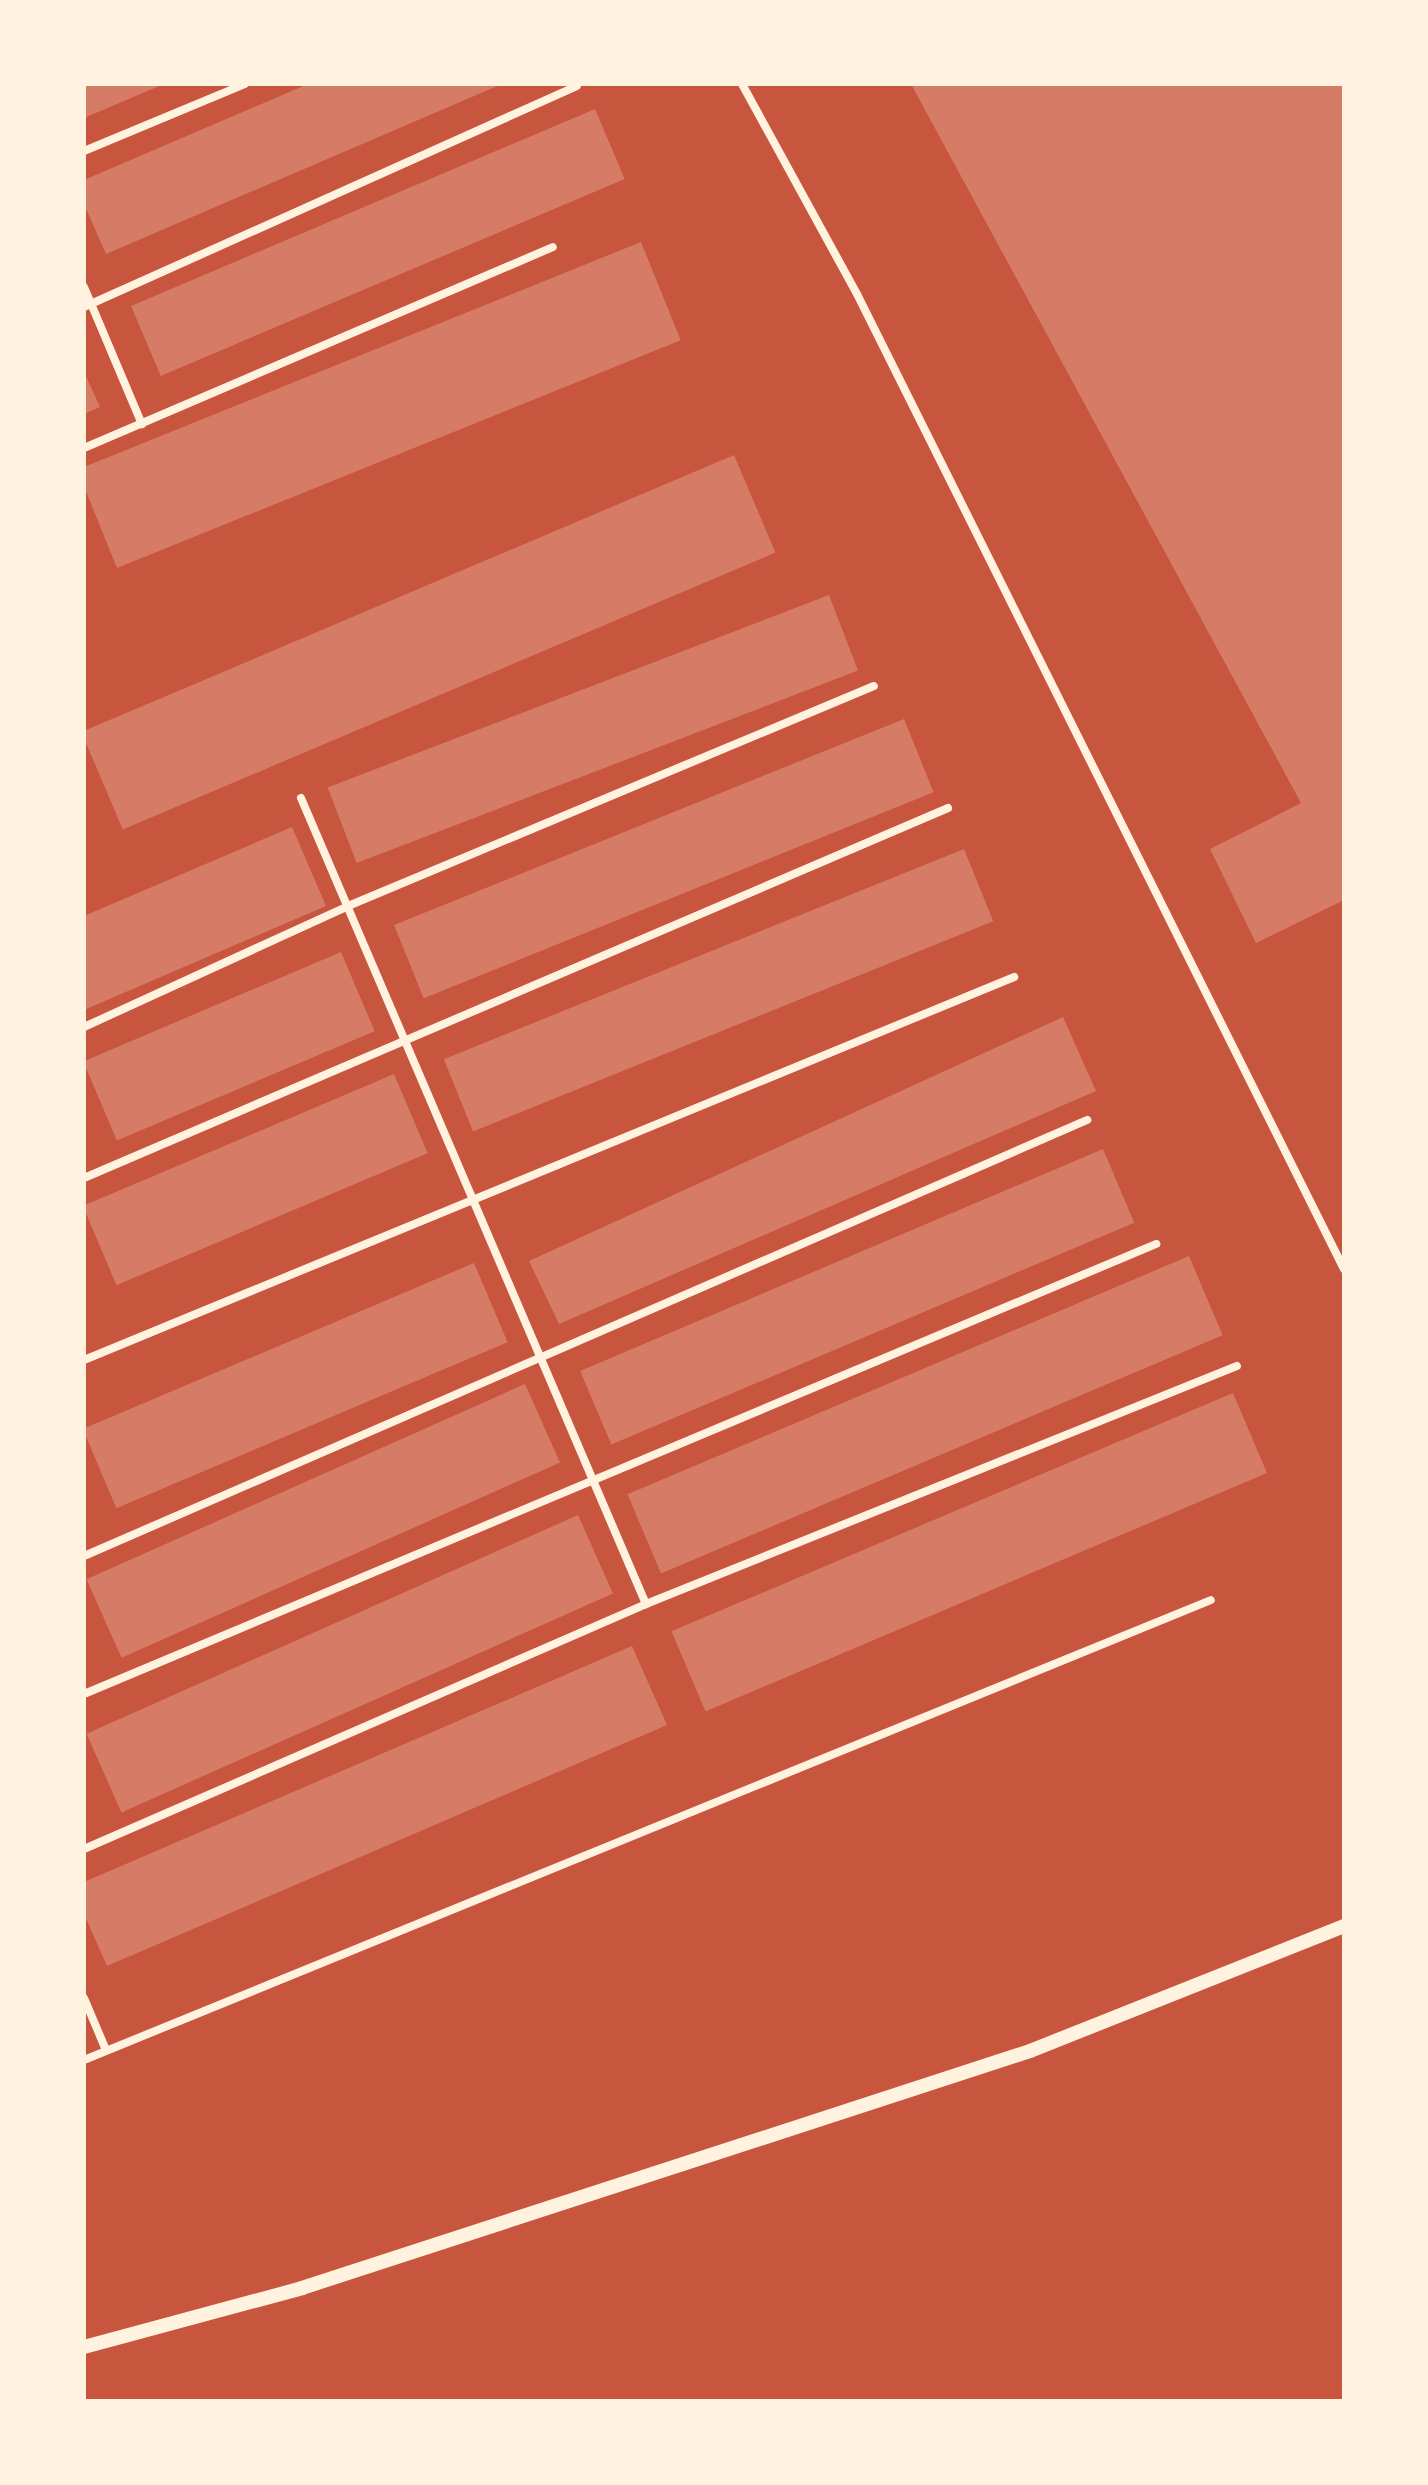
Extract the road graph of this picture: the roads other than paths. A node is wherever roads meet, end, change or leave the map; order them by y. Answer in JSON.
{"nodes":[{"id":1,"x":245,"y":84,"type":"edge"},
{"id":2,"x":742,"y":84,"type":"edge"},
{"id":3,"x":577,"y":86,"type":"edge"},
{"id":4,"x":84,"y":151,"type":"edge"},
{"id":5,"x":553,"y":247,"type":"dead end"},
{"id":6,"x":84,"y":287,"type":"edge"},
{"id":7,"x":88,"y":306,"type":"edge"},
{"id":8,"x":142,"y":424,"type":"junction"},
{"id":9,"x":84,"y":448,"type":"edge"},
{"id":10,"x":874,"y":686,"type":"dead end"},
{"id":11,"x":301,"y":798,"type":"dead end"},
{"id":12,"x":948,"y":808,"type":"dead end"},
{"id":13,"x":348,"y":906,"type":"junction"},
{"id":14,"x":1014,"y":977,"type":"dead end"},
{"id":15,"x":84,"y":1027,"type":"edge"},
{"id":16,"x":406,"y":1041,"type":"junction"},
{"id":17,"x":1087,"y":1120,"type":"dead end"},
{"id":18,"x":84,"y":1178,"type":"edge"},
{"id":19,"x":472,"y":1196,"type":"junction"},
{"id":20,"x":1156,"y":1244,"type":"dead end"},
{"id":21,"x":1344,"y":1269,"type":"edge"},
{"id":22,"x":540,"y":1357,"type":"junction"},
{"id":23,"x":84,"y":1360,"type":"edge"},
{"id":24,"x":1237,"y":1366,"type":"dead end"},
{"id":25,"x":592,"y":1479,"type":"junction"},
{"id":26,"x":84,"y":1556,"type":"edge"},
{"id":27,"x":1211,"y":1600,"type":"dead end"},
{"id":28,"x":646,"y":1604,"type":"junction"},
{"id":29,"x":84,"y":1694,"type":"edge"},
{"id":30,"x":84,"y":1849,"type":"edge"},
{"id":31,"x":1344,"y":1926,"type":"edge"},
{"id":32,"x":84,"y":1998,"type":"edge"},
{"id":33,"x":106,"y":2050,"type":"junction"},
{"id":34,"x":84,"y":2060,"type":"edge"},
{"id":35,"x":84,"y":2347,"type":"edge"}],
"edges":[{"from":1,"to":4,"type":"street"},
{"from":2,"to":21,"type":"street"},
{"from":3,"to":7,"type":"street"},
{"from":5,"to":8,"type":"street"},
{"from":6,"to":7,"type":"street"},
{"from":7,"to":8,"type":"street"},
{"from":8,"to":9,"type":"street"},
{"from":10,"to":13,"type":"street"},
{"from":11,"to":13,"type":"street"},
{"from":12,"to":16,"type":"street"},
{"from":13,"to":15,"type":"street"},
{"from":13,"to":16,"type":"street"},
{"from":14,"to":19,"type":"street"},
{"from":16,"to":18,"type":"street"},
{"from":16,"to":19,"type":"street"},
{"from":17,"to":22,"type":"street"},
{"from":19,"to":22,"type":"street"},
{"from":19,"to":23,"type":"street"},
{"from":20,"to":25,"type":"street"},
{"from":22,"to":25,"type":"street"},
{"from":22,"to":26,"type":"street"},
{"from":24,"to":28,"type":"street"},
{"from":25,"to":28,"type":"street"},
{"from":25,"to":29,"type":"street"},
{"from":27,"to":33,"type":"street"},
{"from":28,"to":30,"type":"street"},
{"from":31,"to":35,"type":"street"},
{"from":32,"to":33,"type":"street"},
{"from":33,"to":34,"type":"street"}]}
